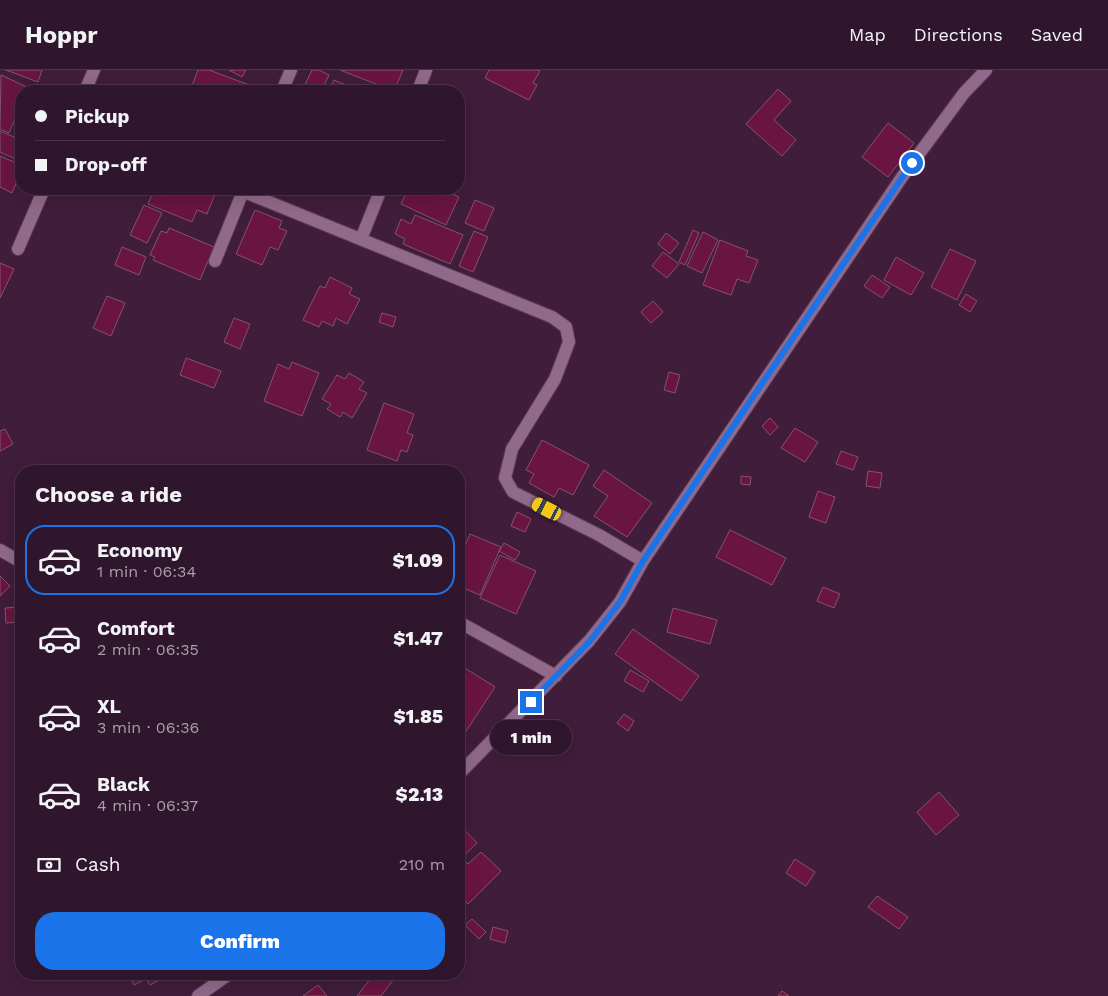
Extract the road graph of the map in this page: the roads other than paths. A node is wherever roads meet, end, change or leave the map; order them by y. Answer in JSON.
{"nodes":[{"id":1,"x":94,"y":70,"type":"edge"},
{"id":2,"x":291,"y":70,"type":"edge"},
{"id":3,"x":426,"y":70,"type":"edge"},
{"id":4,"x":986,"y":70,"type":"edge"},
{"id":5,"x":88,"y":85,"type":"edge"},
{"id":6,"x":285,"y":85,"type":"edge"},
{"id":7,"x":420,"y":85,"type":"edge"},
{"id":8,"x":41,"y":195,"type":"edge"},
{"id":9,"x":241,"y":195,"type":"edge"},
{"id":10,"x":255,"y":195,"type":"edge"},
{"id":11,"x":379,"y":195,"type":"edge"},
{"id":12,"x":361,"y":239,"type":"junction"},
{"id":13,"x":18,"y":249,"type":"dead end"},
{"id":14,"x":215,"y":261,"type":"dead end"},
{"id":15,"x":0,"y":550,"type":"edge"},
{"id":16,"x":15,"y":559,"type":"edge"},
{"id":17,"x":643,"y":561,"type":"junction"},
{"id":18,"x":465,"y":625,"type":"edge"},
{"id":19,"x":556,"y":676,"type":"junction"},
{"id":20,"x":465,"y":768,"type":"edge"},
{"id":21,"x":221,"y":980,"type":"edge"},
{"id":22,"x":198,"y":996,"type":"edge"}],
"edges":[{"from":1,"to":5,"type":"street"},
{"from":2,"to":6,"type":"street"},
{"from":3,"to":7,"type":"street"},
{"from":4,"to":17,"type":"street"},
{"from":8,"to":13,"type":"street"},
{"from":9,"to":14,"type":"street"},
{"from":10,"to":12,"type":"street"},
{"from":11,"to":12,"type":"street"},
{"from":12,"to":17,"type":"street"},
{"from":15,"to":16,"type":"street"},
{"from":17,"to":19,"type":"street"},
{"from":18,"to":19,"type":"street"},
{"from":19,"to":20,"type":"street"},
{"from":21,"to":22,"type":"street"}]}
